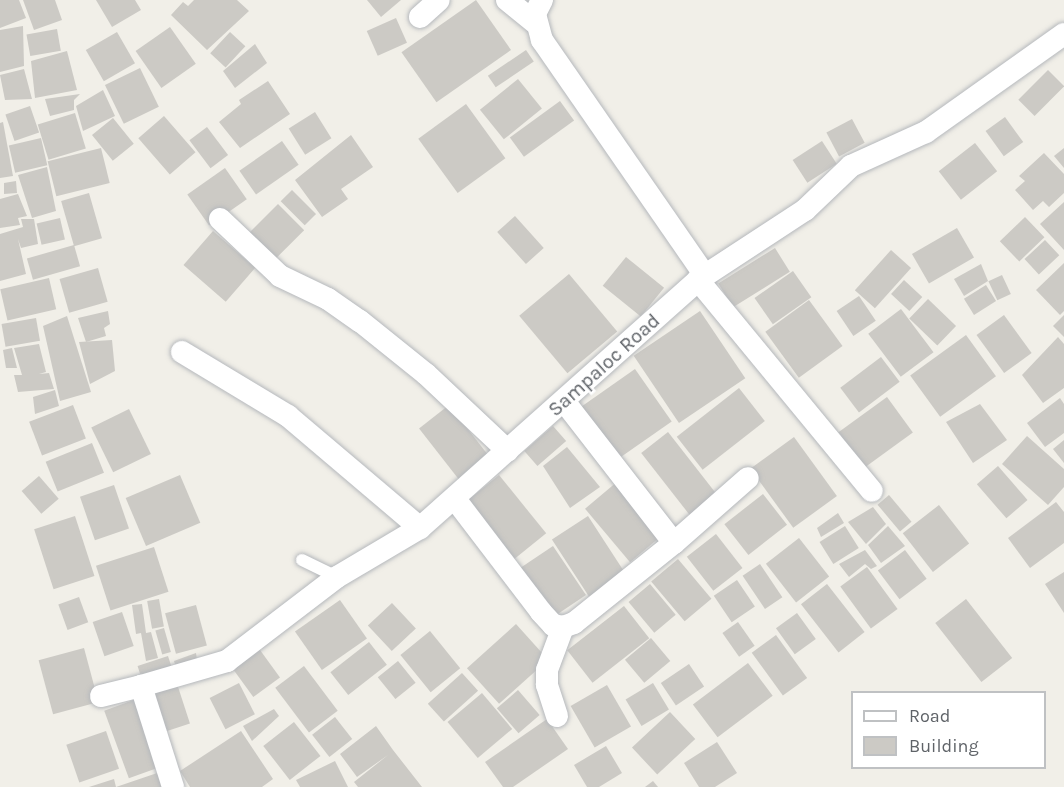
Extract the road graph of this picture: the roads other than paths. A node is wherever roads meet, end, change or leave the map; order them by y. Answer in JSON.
{"nodes":[{"id":1,"x":439,"y":0,"type":"edge"},
{"id":2,"x":507,"y":0,"type":"edge"},
{"id":3,"x":542,"y":0,"type":"edge"},
{"id":4,"x":420,"y":17,"type":"dead end"},
{"id":5,"x":536,"y":23,"type":"junction"},
{"id":6,"x":1064,"y":34,"type":"edge"},
{"id":7,"x":220,"y":219,"type":"dead end"},
{"id":8,"x":702,"y":277,"type":"junction"},
{"id":9,"x":182,"y":352,"type":"dead end"},
{"id":10,"x":564,"y":401,"type":"junction"},
{"id":11,"x":508,"y":451,"type":"junction"},
{"id":12,"x":748,"y":478,"type":"dead end"},
{"id":13,"x":872,"y":491,"type":"dead end"},
{"id":14,"x":455,"y":499,"type":"junction"},
{"id":15,"x":420,"y":528,"type":"junction"},
{"id":16,"x":674,"y":543,"type":"junction"},
{"id":17,"x":302,"y":560,"type":"dead end"},
{"id":18,"x":337,"y":577,"type":"junction"},
{"id":19,"x":563,"y":627,"type":"junction"},
{"id":20,"x":141,"y":687,"type":"junction"},
{"id":21,"x":101,"y":696,"type":"dead end"},
{"id":22,"x":557,"y":716,"type":"dead end"},
{"id":23,"x":173,"y":787,"type":"edge"}],
"edges":[{"from":1,"to":4,"type":"street"},
{"from":2,"to":5,"type":"street"},
{"from":3,"to":5,"type":"street"},
{"from":5,"to":8,"type":"street"},
{"from":6,"to":8,"type":"street","name":"Sampaloc Road"},
{"from":7,"to":11,"type":"street"},
{"from":8,"to":10,"type":"street","name":"Sampaloc Road"},
{"from":8,"to":13,"type":"street"},
{"from":9,"to":15,"type":"street"},
{"from":10,"to":11,"type":"street","name":"Sampaloc Road"},
{"from":10,"to":16,"type":"street"},
{"from":11,"to":14,"type":"street","name":"Sampaloc Road"},
{"from":12,"to":16,"type":"street"},
{"from":14,"to":15,"type":"street","name":"Sampaloc Road"},
{"from":14,"to":19,"type":"street"},
{"from":15,"to":18,"type":"street","name":"Sampaloc Road"},
{"from":16,"to":19,"type":"street"},
{"from":17,"to":18,"type":"lane"},
{"from":18,"to":20,"type":"street","name":"Sampaloc Road"},
{"from":19,"to":22,"type":"street"},
{"from":20,"to":21,"type":"street","name":"Sampaloc Road"},
{"from":20,"to":23,"type":"street"}]}
